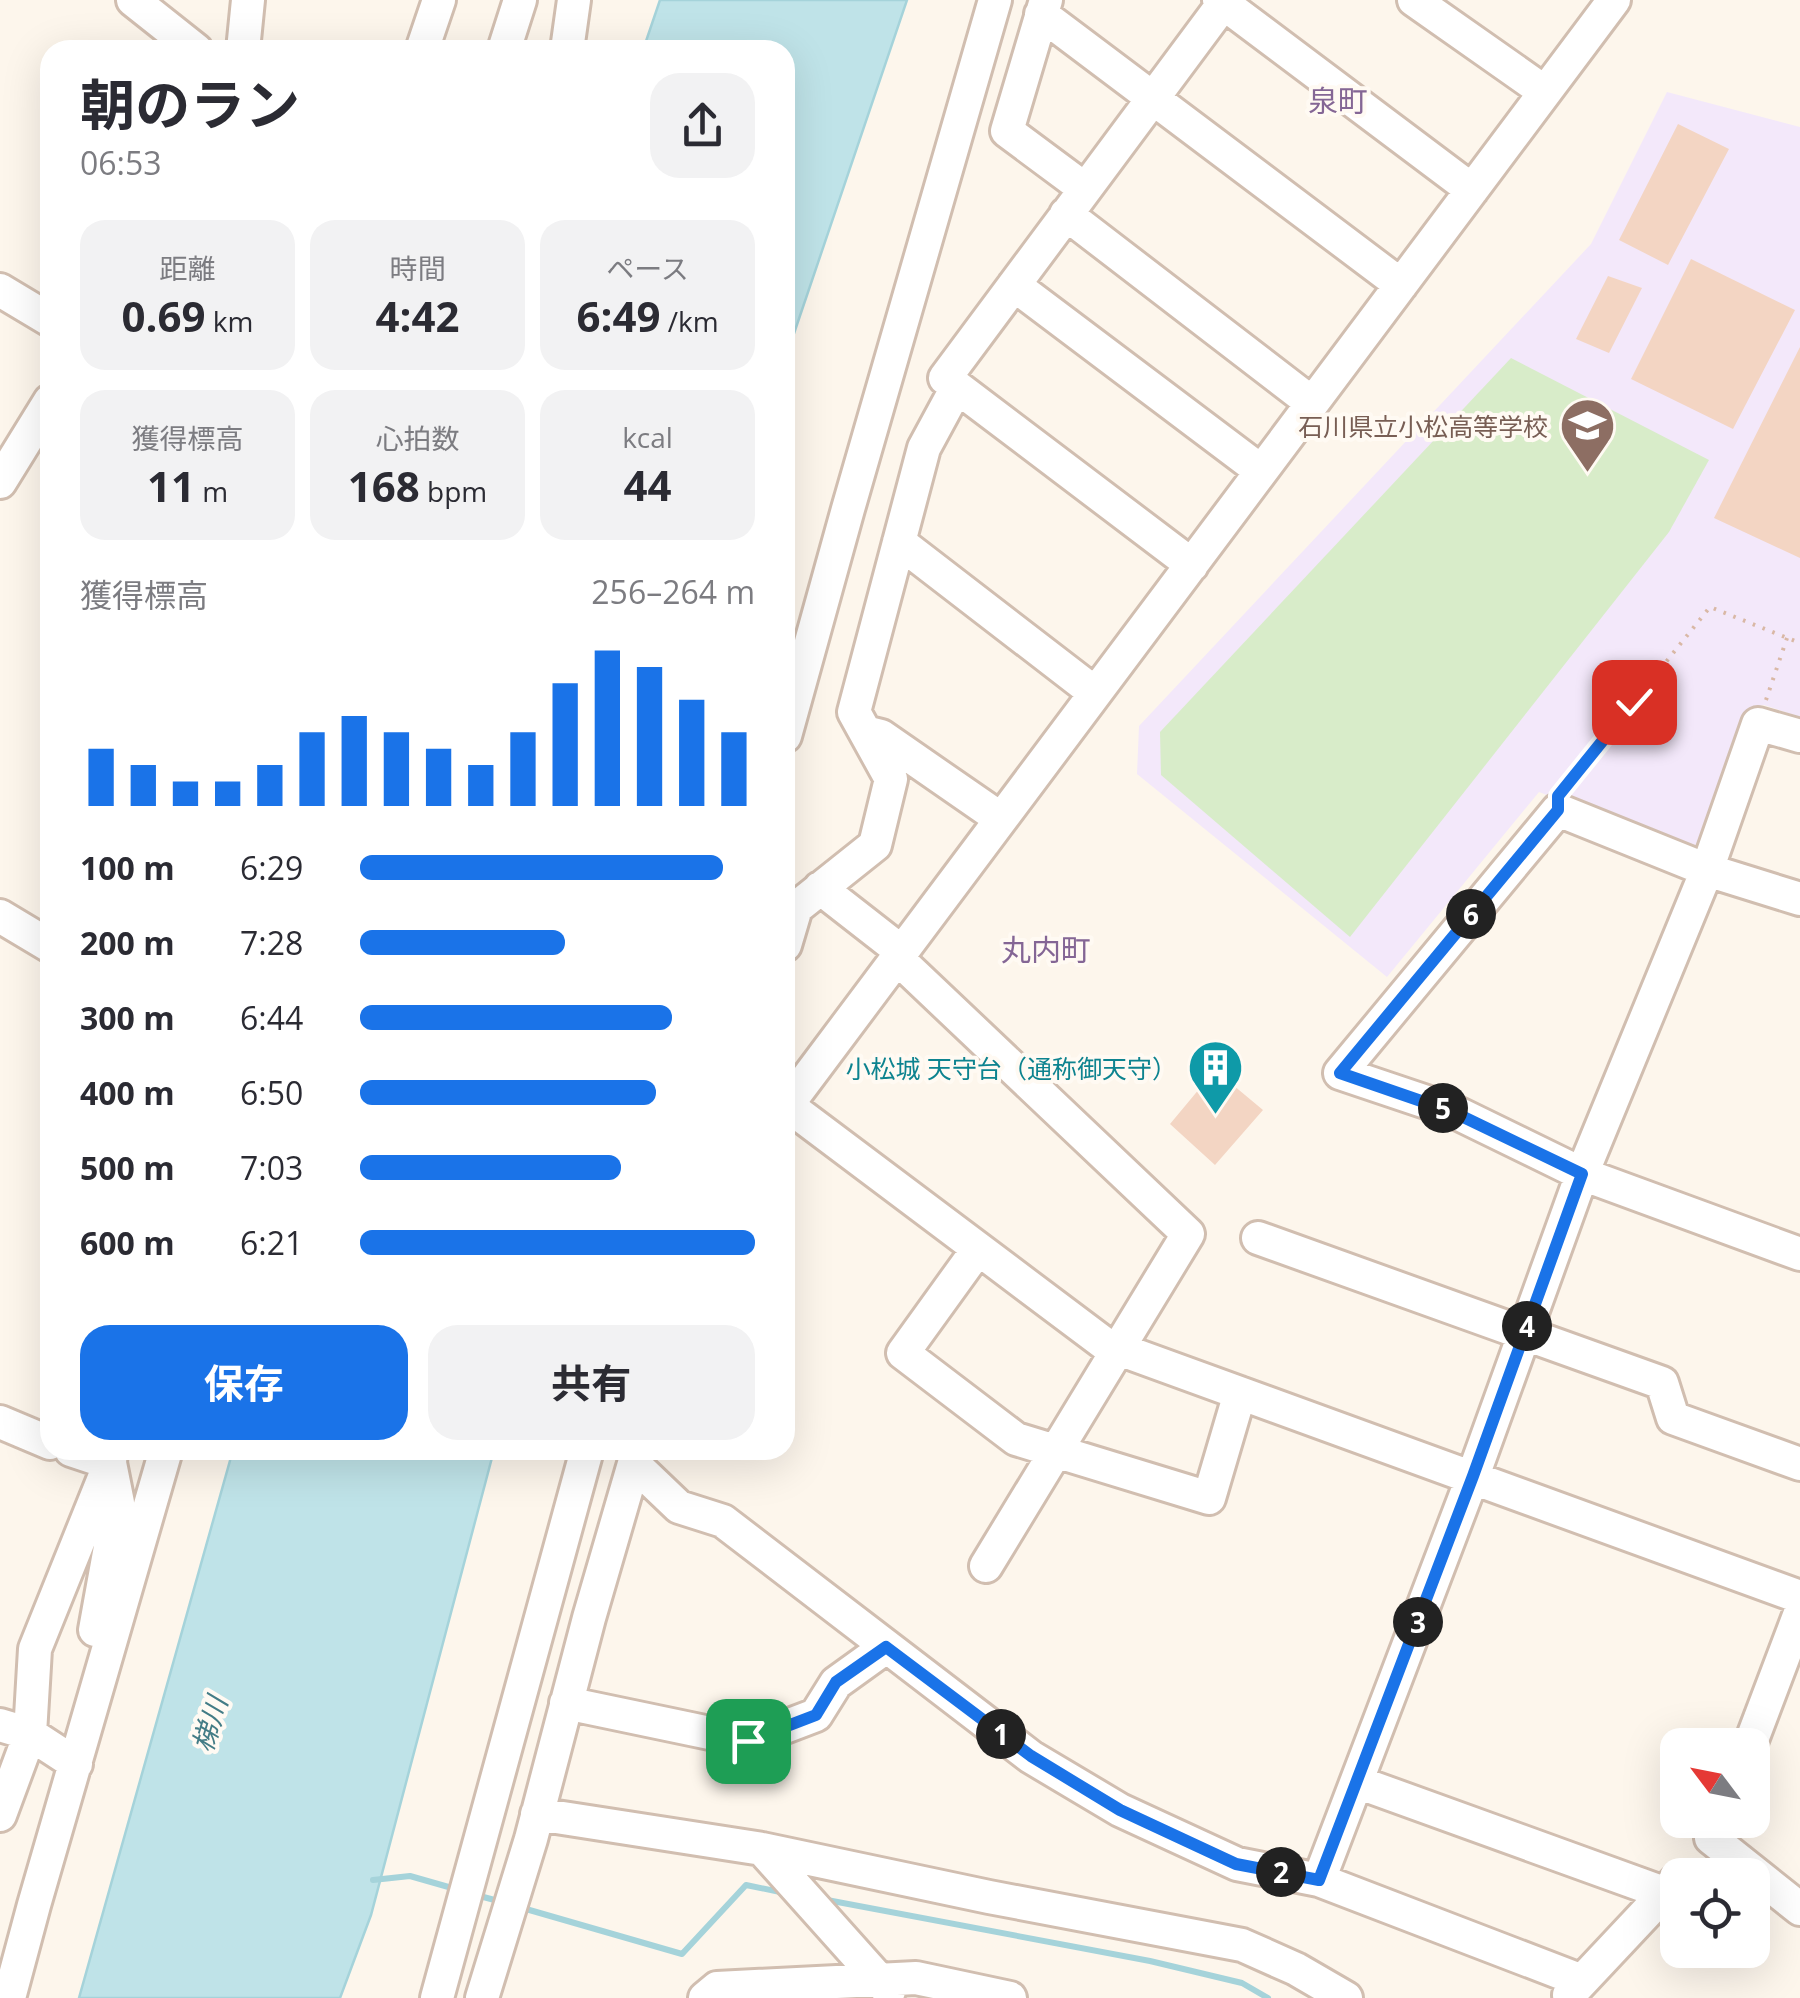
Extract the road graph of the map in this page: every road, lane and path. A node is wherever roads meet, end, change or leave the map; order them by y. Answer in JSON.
{"nodes":[{"id":1,"x":133,"y":0,"type":"edge"},
{"id":2,"x":248,"y":0,"type":"edge"},
{"id":3,"x":439,"y":0,"type":"edge"},
{"id":4,"x":520,"y":0,"type":"edge"},
{"id":5,"x":574,"y":0,"type":"edge"},
{"id":6,"x":995,"y":0,"type":"edge"},
{"id":7,"x":1414,"y":0,"type":"edge"},
{"id":8,"x":1223,"y":1,"type":"edge"},
{"id":9,"x":1599,"y":6,"type":"edge"},
{"id":10,"x":1044,"y":7,"type":"edge"},
{"id":11,"x":183,"y":40,"type":"edge"},
{"id":12,"x":244,"y":40,"type":"edge"},
{"id":13,"x":425,"y":40,"type":"edge"},
{"id":14,"x":507,"y":40,"type":"edge"},
{"id":15,"x":568,"y":40,"type":"edge"},
{"id":16,"x":1544,"y":92,"type":"junction"},
{"id":17,"x":1153,"y":98,"type":"junction"},
{"id":18,"x":1472,"y":190,"type":"junction"},
{"id":19,"x":1076,"y":202,"type":"junction"},
{"id":20,"x":1401,"y":284,"type":"junction"},
{"id":21,"x":1014,"y":286,"type":"junction"},
{"id":22,"x":0,"y":290,"type":"edge"},
{"id":23,"x":40,"y":314,"type":"edge"},
{"id":24,"x":957,"y":387,"type":"junction"},
{"id":25,"x":1312,"y":403,"type":"junction"},
{"id":26,"x":40,"y":417,"type":"edge"},
{"id":27,"x":1262,"y":471,"type":"junction"},
{"id":28,"x":0,"y":482,"type":"edge"},
{"id":29,"x":899,"y":542,"type":"junction"},
{"id":30,"x":1192,"y":565,"type":"junction"},
{"id":31,"x":1787,"y":637,"type":"junction"},
{"id":32,"x":1800,"y":642,"type":"edge"},
{"id":33,"x":1095,"y":693,"type":"junction"},
{"id":34,"x":795,"y":700,"type":"edge"},
{"id":35,"x":1758,"y":724,"type":"junction"},
{"id":36,"x":865,"y":732,"type":"junction"},
{"id":37,"x":1800,"y":736,"type":"edge"},
{"id":38,"x":1558,"y":810,"type":"junction"},
{"id":39,"x":1002,"y":819,"type":"junction"},
{"id":40,"x":1707,"y":870,"type":"junction"},
{"id":41,"x":820,"y":888,"type":"junction"},
{"id":42,"x":1800,"y":899,"type":"edge"},
{"id":43,"x":795,"y":911,"type":"edge"},
{"id":44,"x":0,"y":916,"type":"edge"},
{"id":45,"x":40,"y":940,"type":"edge"},
{"id":46,"x":900,"y":955,"type":"junction"},
{"id":47,"x":795,"y":1094,"type":"edge"},
{"id":48,"x":795,"y":1113,"type":"edge"},
{"id":49,"x":1582,"y":1174,"type":"junction"},
{"id":50,"x":1258,"y":1238,"type":"dead end"},
{"id":51,"x":978,"y":1249,"type":"junction"},
{"id":52,"x":1800,"y":1254,"type":"edge"},
{"id":53,"x":1524,"y":1334,"type":"junction"},
{"id":54,"x":1118,"y":1349,"type":"junction"},
{"id":55,"x":1240,"y":1393,"type":"junction"},
{"id":56,"x":0,"y":1422,"type":"edge"},
{"id":57,"x":40,"y":1439,"type":"edge"},
{"id":58,"x":1056,"y":1451,"type":"junction"},
{"id":59,"x":109,"y":1460,"type":"edge"},
{"id":60,"x":112,"y":1460,"type":"edge"},
{"id":61,"x":163,"y":1460,"type":"edge"},
{"id":62,"x":584,"y":1460,"type":"edge"},
{"id":63,"x":635,"y":1460,"type":"edge"},
{"id":64,"x":639,"y":1460,"type":"edge"},
{"id":65,"x":1800,"y":1464,"type":"edge"},
{"id":66,"x":1473,"y":1476,"type":"junction"},
{"id":67,"x":986,"y":1566,"type":"dead end"},
{"id":68,"x":1798,"y":1614,"type":"edge"},
{"id":69,"x":886,"y":1647,"type":"junction"},
{"id":70,"x":94,"y":1698,"type":"junction"},
{"id":71,"x":566,"y":1704,"type":"junction"},
{"id":72,"x":1756,"y":1728,"type":"edge"},
{"id":73,"x":15,"y":1730,"type":"edge"},
{"id":74,"x":76,"y":1764,"type":"junction"},
{"id":75,"x":1357,"y":1782,"type":"junction"},
{"id":76,"x":537,"y":1814,"type":"junction"},
{"id":77,"x":0,"y":1815,"type":"edge"},
{"id":78,"x":1708,"y":1838,"type":"edge"},
{"id":79,"x":1725,"y":1838,"type":"edge"},
{"id":80,"x":1693,"y":1858,"type":"edge"},
{"id":81,"x":773,"y":1861,"type":"junction"},
{"id":82,"x":1660,"y":1878,"type":"edge"},
{"id":83,"x":1319,"y":1880,"type":"junction"},
{"id":84,"x":1660,"y":1897,"type":"edge"},
{"id":85,"x":1800,"y":1909,"type":"edge"},
{"id":86,"x":877,"y":1978,"type":"edge"},
{"id":87,"x":1571,"y":1993,"type":"edge"},
{"id":88,"x":9,"y":1998,"type":"edge"},
{"id":89,"x":437,"y":1998,"type":"edge"},
{"id":90,"x":482,"y":1998,"type":"edge"},
{"id":91,"x":705,"y":1998,"type":"edge"},
{"id":92,"x":1010,"y":1998,"type":"edge"},
{"id":93,"x":1346,"y":1998,"type":"edge"}],
"edges":[{"from":1,"to":11,"type":"street"},
{"from":2,"to":12,"type":"street"},
{"from":3,"to":13,"type":"street"},
{"from":4,"to":14,"type":"street"},
{"from":5,"to":15,"type":"street"},
{"from":6,"to":34,"type":"street"},
{"from":7,"to":16,"type":"street"},
{"from":8,"to":17,"type":"street"},
{"from":8,"to":18,"type":"street"},
{"from":9,"to":16,"type":"street"},
{"from":10,"to":17,"type":"street"},
{"from":10,"to":19,"type":"street"},
{"from":16,"to":18,"type":"street"},
{"from":17,"to":19,"type":"street"},
{"from":17,"to":20,"type":"street"},
{"from":18,"to":20,"type":"street"},
{"from":19,"to":21,"type":"street"},
{"from":19,"to":25,"type":"street"},
{"from":20,"to":25,"type":"street"},
{"from":21,"to":24,"type":"street"},
{"from":21,"to":27,"type":"street"},
{"from":22,"to":23,"type":"street"},
{"from":24,"to":29,"type":"street"},
{"from":24,"to":30,"type":"street"},
{"from":25,"to":27,"type":"street"},
{"from":26,"to":28,"type":"street"},
{"from":27,"to":30,"type":"street"},
{"from":29,"to":33,"type":"street"},
{"from":29,"to":36,"type":"street"},
{"from":30,"to":33,"type":"street"},
{"from":31,"to":32,"type":"path"},
{"from":31,"to":35,"type":"path"},
{"from":31,"to":38,"type":"path"},
{"from":33,"to":39,"type":"street"},
{"from":35,"to":37,"type":"street"},
{"from":35,"to":40,"type":"street"},
{"from":36,"to":39,"type":"street"},
{"from":36,"to":41,"type":"street"},
{"from":38,"to":40,"type":"street"},
{"from":38,"to":49,"type":"street"},
{"from":39,"to":46,"type":"street"},
{"from":40,"to":42,"type":"street"},
{"from":40,"to":49,"type":"street"},
{"from":41,"to":43,"type":"street"},
{"from":41,"to":46,"type":"street"},
{"from":44,"to":45,"type":"street"},
{"from":46,"to":47,"type":"street"},
{"from":46,"to":54,"type":"street"},
{"from":48,"to":51,"type":"street"},
{"from":49,"to":52,"type":"street"},
{"from":49,"to":53,"type":"street"},
{"from":50,"to":53,"type":"street"},
{"from":51,"to":54,"type":"street"},
{"from":51,"to":58,"type":"street"},
{"from":53,"to":65,"type":"street"},
{"from":53,"to":66,"type":"street"},
{"from":54,"to":55,"type":"street"},
{"from":54,"to":58,"type":"street"},
{"from":55,"to":58,"type":"street"},
{"from":55,"to":66,"type":"street"},
{"from":56,"to":57,"type":"street"},
{"from":58,"to":67,"type":"street"},
{"from":59,"to":73,"type":"street"},
{"from":60,"to":70,"type":"street"},
{"from":61,"to":70,"type":"street"},
{"from":62,"to":89,"type":"street"},
{"from":63,"to":71,"type":"street"},
{"from":64,"to":69,"type":"street"},
{"from":66,"to":68,"type":"street"},
{"from":66,"to":75,"type":"street"},
{"from":68,"to":72,"type":"street"},
{"from":69,"to":71,"type":"street"},
{"from":69,"to":83,"type":"street"},
{"from":70,"to":74,"type":"street"},
{"from":71,"to":76,"type":"street"},
{"from":73,"to":74,"type":"street"},
{"from":73,"to":77,"type":"street"},
{"from":74,"to":88,"type":"street"},
{"from":75,"to":82,"type":"street"},
{"from":75,"to":83,"type":"street"},
{"from":76,"to":81,"type":"street"},
{"from":76,"to":90,"type":"street"},
{"from":78,"to":80,"type":"street"},
{"from":79,"to":85,"type":"street"},
{"from":81,"to":86,"type":"street"},
{"from":81,"to":93,"type":"street"},
{"from":83,"to":87,"type":"street"},
{"from":84,"to":87,"type":"street"},
{"from":86,"to":91,"type":"street"},
{"from":86,"to":92,"type":"street"}]}
